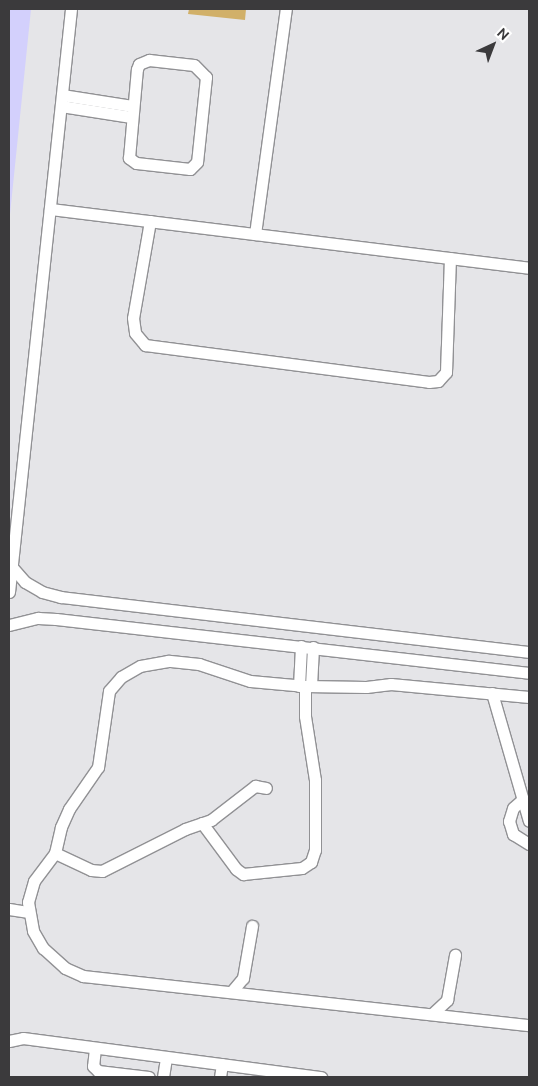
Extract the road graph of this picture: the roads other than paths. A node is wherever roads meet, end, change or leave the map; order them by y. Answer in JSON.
{"nodes":[{"id":1,"x":71,"y":9,"type":"edge"},
{"id":2,"x":286,"y":9,"type":"edge"},
{"id":3,"x":61,"y":101,"type":"junction"},
{"id":4,"x":132,"y":111,"type":"junction"},
{"id":5,"x":50,"y":209,"type":"junction"},
{"id":6,"x":150,"y":221,"type":"junction"},
{"id":7,"x":255,"y":234,"type":"junction"},
{"id":8,"x":450,"y":258,"type":"junction"},
{"id":9,"x":529,"y":268,"type":"edge"},
{"id":10,"x":12,"y":567,"type":"junction"},
{"id":11,"x":9,"y":592,"type":"edge"},
{"id":12,"x":9,"y":625,"type":"edge"},
{"id":13,"x":307,"y":646,"type":"junction"},
{"id":14,"x":529,"y":652,"type":"edge"},
{"id":15,"x":529,"y":673,"type":"edge"},
{"id":16,"x":305,"y":686,"type":"junction"},
{"id":17,"x":492,"y":694,"type":"junction"},
{"id":18,"x":529,"y":697,"type":"edge"},
{"id":19,"x":266,"y":788,"type":"dead end"},
{"id":20,"x":523,"y":799,"type":"junction"},
{"id":21,"x":529,"y":821,"type":"edge"},
{"id":22,"x":202,"y":823,"type":"junction"},
{"id":23,"x":529,"y":844,"type":"edge"},
{"id":24,"x":55,"y":853,"type":"junction"},
{"id":25,"x":9,"y":909,"type":"edge"},
{"id":26,"x":29,"y":912,"type":"junction"},
{"id":27,"x":252,"y":926,"type":"dead end"},
{"id":28,"x":455,"y":955,"type":"dead end"},
{"id":29,"x":243,"y":978,"type":"junction"},
{"id":30,"x":232,"y":991,"type":"junction"},
{"id":31,"x":256,"y":994,"type":"junction"},
{"id":32,"x":447,"y":1000,"type":"junction"},
{"id":33,"x":432,"y":1014,"type":"junction"},
{"id":34,"x":460,"y":1017,"type":"junction"},
{"id":35,"x":529,"y":1024,"type":"edge"},
{"id":36,"x":9,"y":1041,"type":"edge"},
{"id":37,"x":95,"y":1048,"type":"junction"},
{"id":38,"x":166,"y":1057,"type":"junction"},
{"id":39,"x":222,"y":1064,"type":"junction"},
{"id":40,"x":149,"y":1077,"type":"edge"},
{"id":41,"x":163,"y":1077,"type":"edge"},
{"id":42,"x":220,"y":1077,"type":"edge"},
{"id":43,"x":321,"y":1077,"type":"edge"}],
"edges":[{"from":1,"to":3,"type":"street"},
{"from":2,"to":7,"type":"street"},
{"from":3,"to":4,"type":"street"},
{"from":3,"to":5,"type":"street"},
{"from":4,"to":4,"type":"street"},
{"from":5,"to":6,"type":"street"},
{"from":5,"to":10,"type":"street"},
{"from":6,"to":7,"type":"street"},
{"from":6,"to":8,"type":"street"},
{"from":7,"to":8,"type":"street"},
{"from":8,"to":9,"type":"street"},
{"from":10,"to":11,"type":"street"},
{"from":10,"to":14,"type":"street"},
{"from":12,"to":13,"type":"street"},
{"from":13,"to":15,"type":"street"},
{"from":13,"to":16,"type":"street"},
{"from":16,"to":17,"type":"street"},
{"from":16,"to":22,"type":"street"},
{"from":16,"to":24,"type":"street"},
{"from":17,"to":18,"type":"street"},
{"from":17,"to":20,"type":"street"},
{"from":19,"to":22,"type":"street"},
{"from":20,"to":21,"type":"street"},
{"from":20,"to":23,"type":"street"},
{"from":22,"to":24,"type":"street"},
{"from":24,"to":26,"type":"street"},
{"from":25,"to":26,"type":"street"},
{"from":26,"to":30,"type":"street"},
{"from":27,"to":29,"type":"street"},
{"from":28,"to":32,"type":"street"},
{"from":29,"to":30,"type":"street"},
{"from":29,"to":31,"type":"street"},
{"from":30,"to":31,"type":"street"},
{"from":31,"to":33,"type":"street"},
{"from":32,"to":33,"type":"street"},
{"from":32,"to":34,"type":"street"},
{"from":33,"to":34,"type":"street"},
{"from":34,"to":35,"type":"street"},
{"from":36,"to":37,"type":"street"},
{"from":37,"to":38,"type":"street"},
{"from":37,"to":40,"type":"street"},
{"from":38,"to":39,"type":"street"},
{"from":38,"to":41,"type":"street"},
{"from":39,"to":42,"type":"street"},
{"from":39,"to":43,"type":"street"}]}
